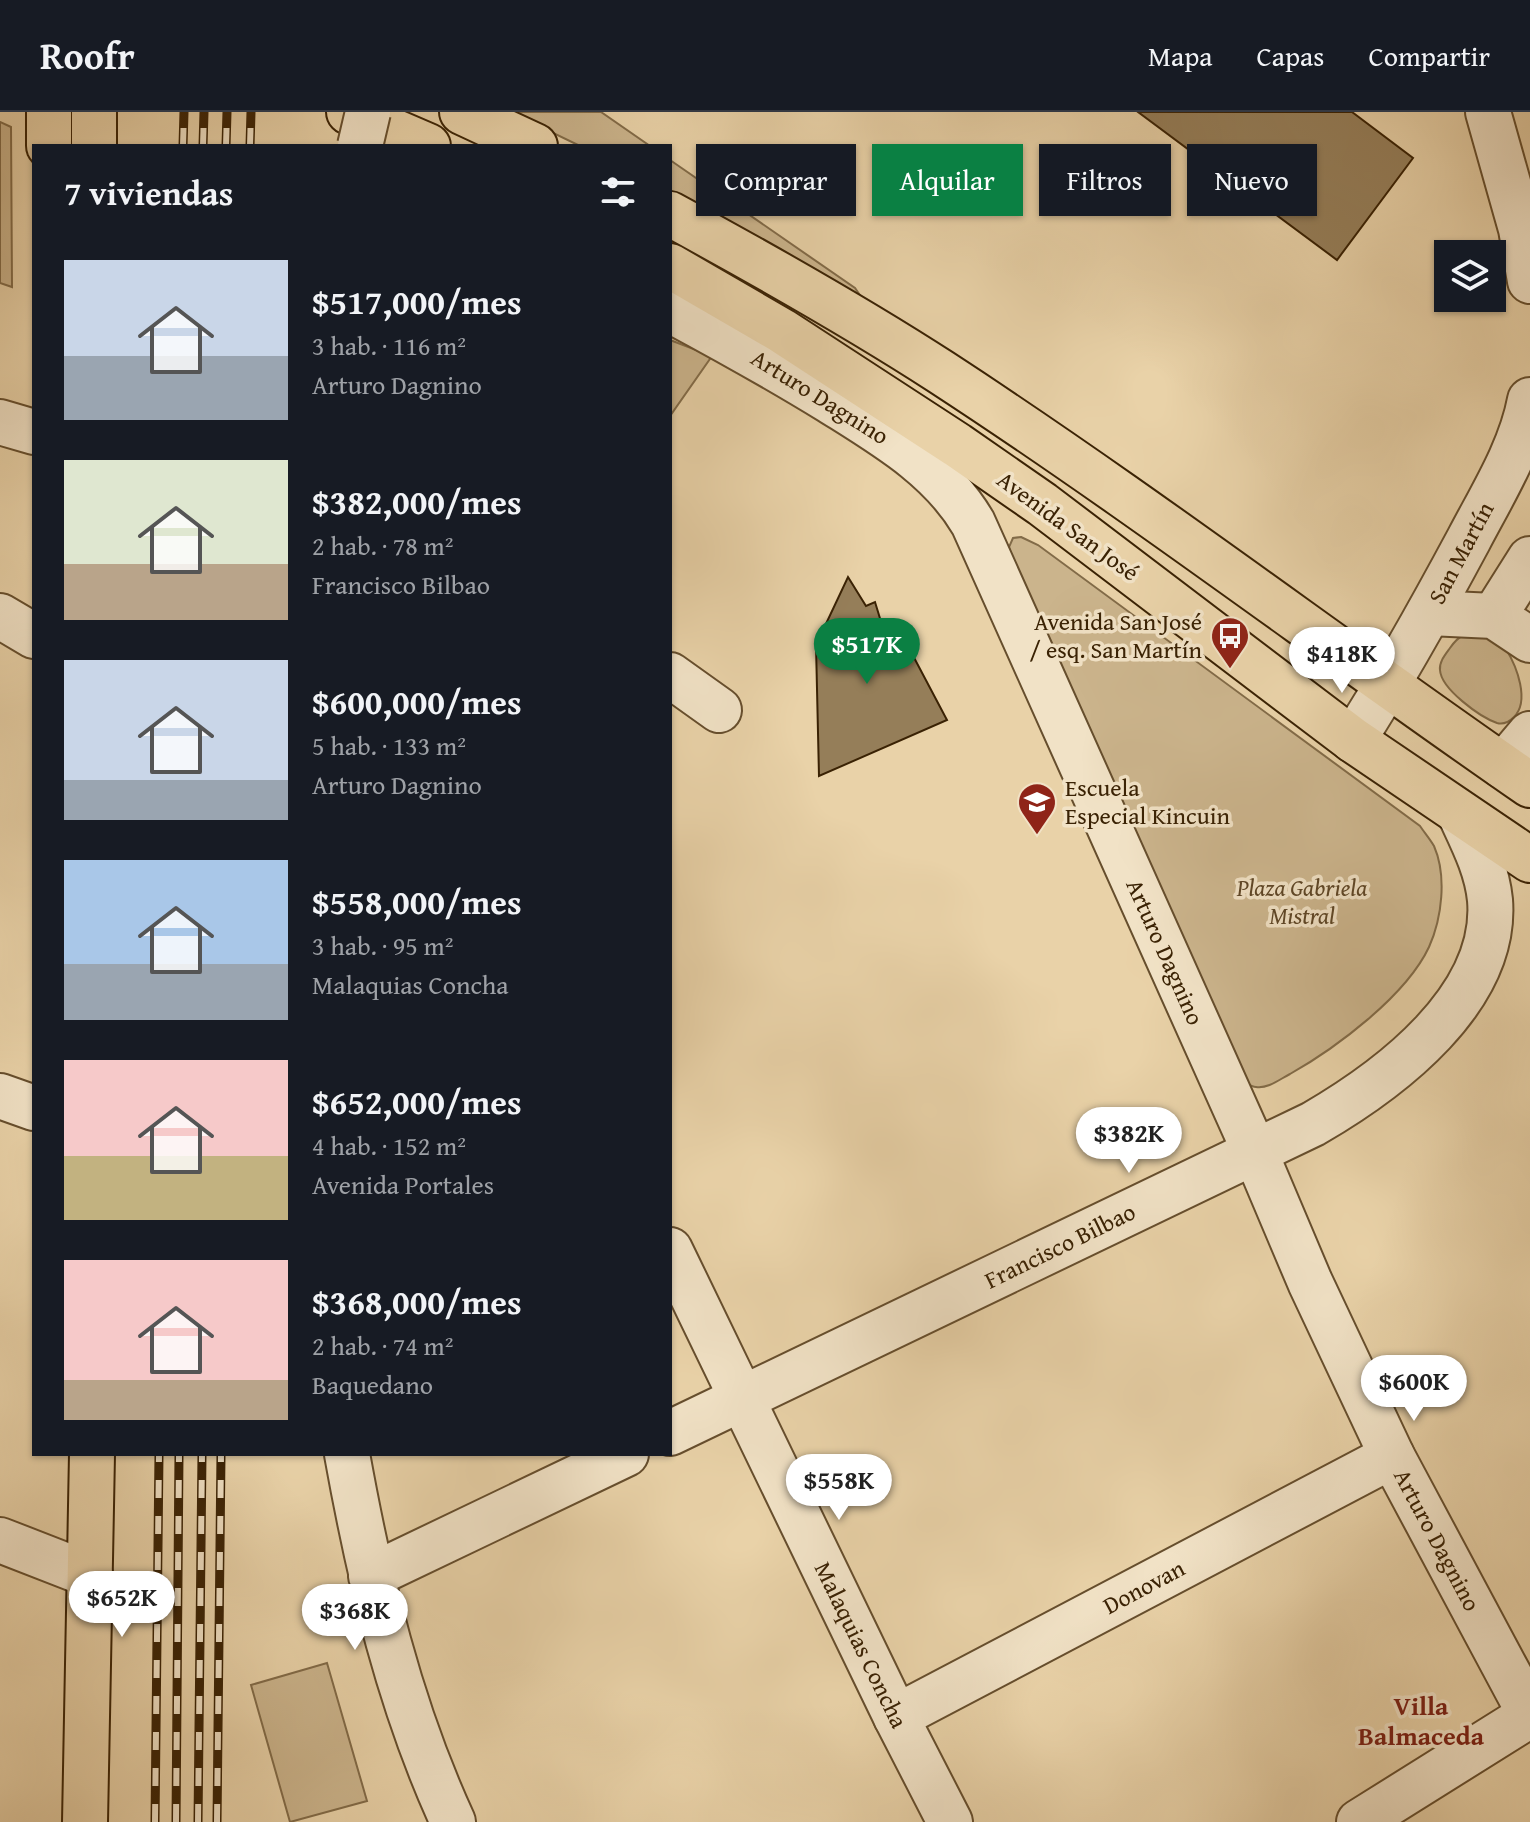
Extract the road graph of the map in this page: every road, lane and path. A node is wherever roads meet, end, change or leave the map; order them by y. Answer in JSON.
{"nodes":[{"id":1,"x":49,"y":112,"type":"edge"},
{"id":2,"x":94,"y":112,"type":"edge"},
{"id":3,"x":349,"y":112,"type":"edge"},
{"id":4,"x":368,"y":112,"type":"edge"},
{"id":5,"x":462,"y":112,"type":"edge"},
{"id":6,"x":1488,"y":112,"type":"edge"},
{"id":7,"x":49,"y":144,"type":"edge"},
{"id":8,"x":94,"y":144,"type":"edge"},
{"id":9,"x":360,"y":144,"type":"edge"},
{"id":10,"x":423,"y":144,"type":"edge"},
{"id":11,"x":531,"y":144,"type":"edge"},
{"id":12,"x":672,"y":215,"type":"edge"},
{"id":13,"x":672,"y":267,"type":"edge"},
{"id":14,"x":1530,"y":281,"type":"edge"},
{"id":15,"x":672,"y":311,"type":"edge"},
{"id":16,"x":1530,"y":400,"type":"edge"},
{"id":17,"x":0,"y":422,"type":"edge"},
{"id":18,"x":32,"y":431,"type":"edge"},
{"id":19,"x":1520,"y":470,"type":"edge"},
{"id":20,"x":1530,"y":559,"type":"edge"},
{"id":21,"x":1429,"y":613,"type":"junction"},
{"id":22,"x":0,"y":616,"type":"edge"},
{"id":23,"x":1494,"y":616,"type":"junction"},
{"id":24,"x":32,"y":635,"type":"edge"},
{"id":25,"x":1530,"y":640,"type":"edge"},
{"id":26,"x":672,"y":676,"type":"edge"},
{"id":27,"x":1388,"y":686,"type":"junction"},
{"id":28,"x":719,"y":710,"type":"dead end"},
{"id":29,"x":1353,"y":740,"type":"junction"},
{"id":30,"x":1521,"y":762,"type":"edge"},
{"id":31,"x":1460,"y":814,"type":"junction"},
{"id":32,"x":1530,"y":860,"type":"edge"},
{"id":33,"x":0,"y":1096,"type":"edge"},
{"id":34,"x":32,"y":1107,"type":"edge"},
{"id":35,"x":1255,"y":1152,"type":"junction"},
{"id":36,"x":672,"y":1254,"type":"edge"},
{"id":37,"x":742,"y":1399,"type":"junction"},
{"id":38,"x":672,"y":1432,"type":"edge"},
{"id":39,"x":92,"y":1456,"type":"edge"},
{"id":40,"x":347,"y":1456,"type":"edge"},
{"id":41,"x":622,"y":1456,"type":"edge"},
{"id":42,"x":1392,"y":1456,"type":"junction"},
{"id":43,"x":0,"y":1540,"type":"edge"},
{"id":44,"x":90,"y":1575,"type":"junction"},
{"id":45,"x":371,"y":1576,"type":"junction"},
{"id":46,"x":1530,"y":1714,"type":"edge"},
{"id":47,"x":896,"y":1717,"type":"junction"},
{"id":48,"x":85,"y":1822,"type":"edge"},
{"id":49,"x":453,"y":1822,"type":"edge"},
{"id":50,"x":950,"y":1822,"type":"edge"},
{"id":51,"x":1359,"y":1822,"type":"edge"}],
"edges":[{"from":1,"to":7,"type":"main road"},
{"from":2,"to":8,"type":"main road"},
{"from":3,"to":10,"type":"main road"},
{"from":4,"to":9,"type":"street","bridge":true},
{"from":5,"to":11,"type":"main road"},
{"from":6,"to":14,"type":"street"},
{"from":12,"to":27,"type":"main road"},
{"from":13,"to":29,"type":"main road","name":"Avenida San José"},
{"from":15,"to":35,"type":"street","name":"Arturo Dagnino"},
{"from":16,"to":19,"type":"street","name":"San Martín"},
{"from":17,"to":18,"type":"street"},
{"from":19,"to":21,"type":"street","name":"San Martín"},
{"from":20,"to":23,"type":"street"},
{"from":21,"to":23,"type":"street"},
{"from":21,"to":27,"type":"street","name":"San Martín"},
{"from":22,"to":24,"type":"street"},
{"from":23,"to":25,"type":"street"},
{"from":26,"to":28,"type":"street"},
{"from":27,"to":29,"type":"street","name":"San Martín"},
{"from":27,"to":30,"type":"main road"},
{"from":29,"to":31,"type":"main road","name":"Avenida San José"},
{"from":31,"to":32,"type":"main road","name":"Avenida San José"},
{"from":31,"to":35,"type":"street","name":"Francisco Bilbao"},
{"from":33,"to":34,"type":"street"},
{"from":35,"to":37,"type":"street","name":"Francisco Bilbao"},
{"from":35,"to":42,"type":"street","name":"Arturo Dagnino"},
{"from":36,"to":37,"type":"street","name":"Malaquias Concha"},
{"from":37,"to":38,"type":"street","name":"Francisco Bilbao"},
{"from":37,"to":47,"type":"street","name":"Malaquias Concha"},
{"from":39,"to":44,"type":"main road"},
{"from":40,"to":45,"type":"street"},
{"from":41,"to":45,"type":"street"},
{"from":42,"to":46,"type":"street","name":"Arturo Dagnino"},
{"from":42,"to":47,"type":"street","name":"Donovan"},
{"from":43,"to":44,"type":"street"},
{"from":44,"to":48,"type":"main road"},
{"from":45,"to":49,"type":"street"},
{"from":46,"to":51,"type":"street"},
{"from":47,"to":50,"type":"street","name":"Malaquias Concha"}]}
